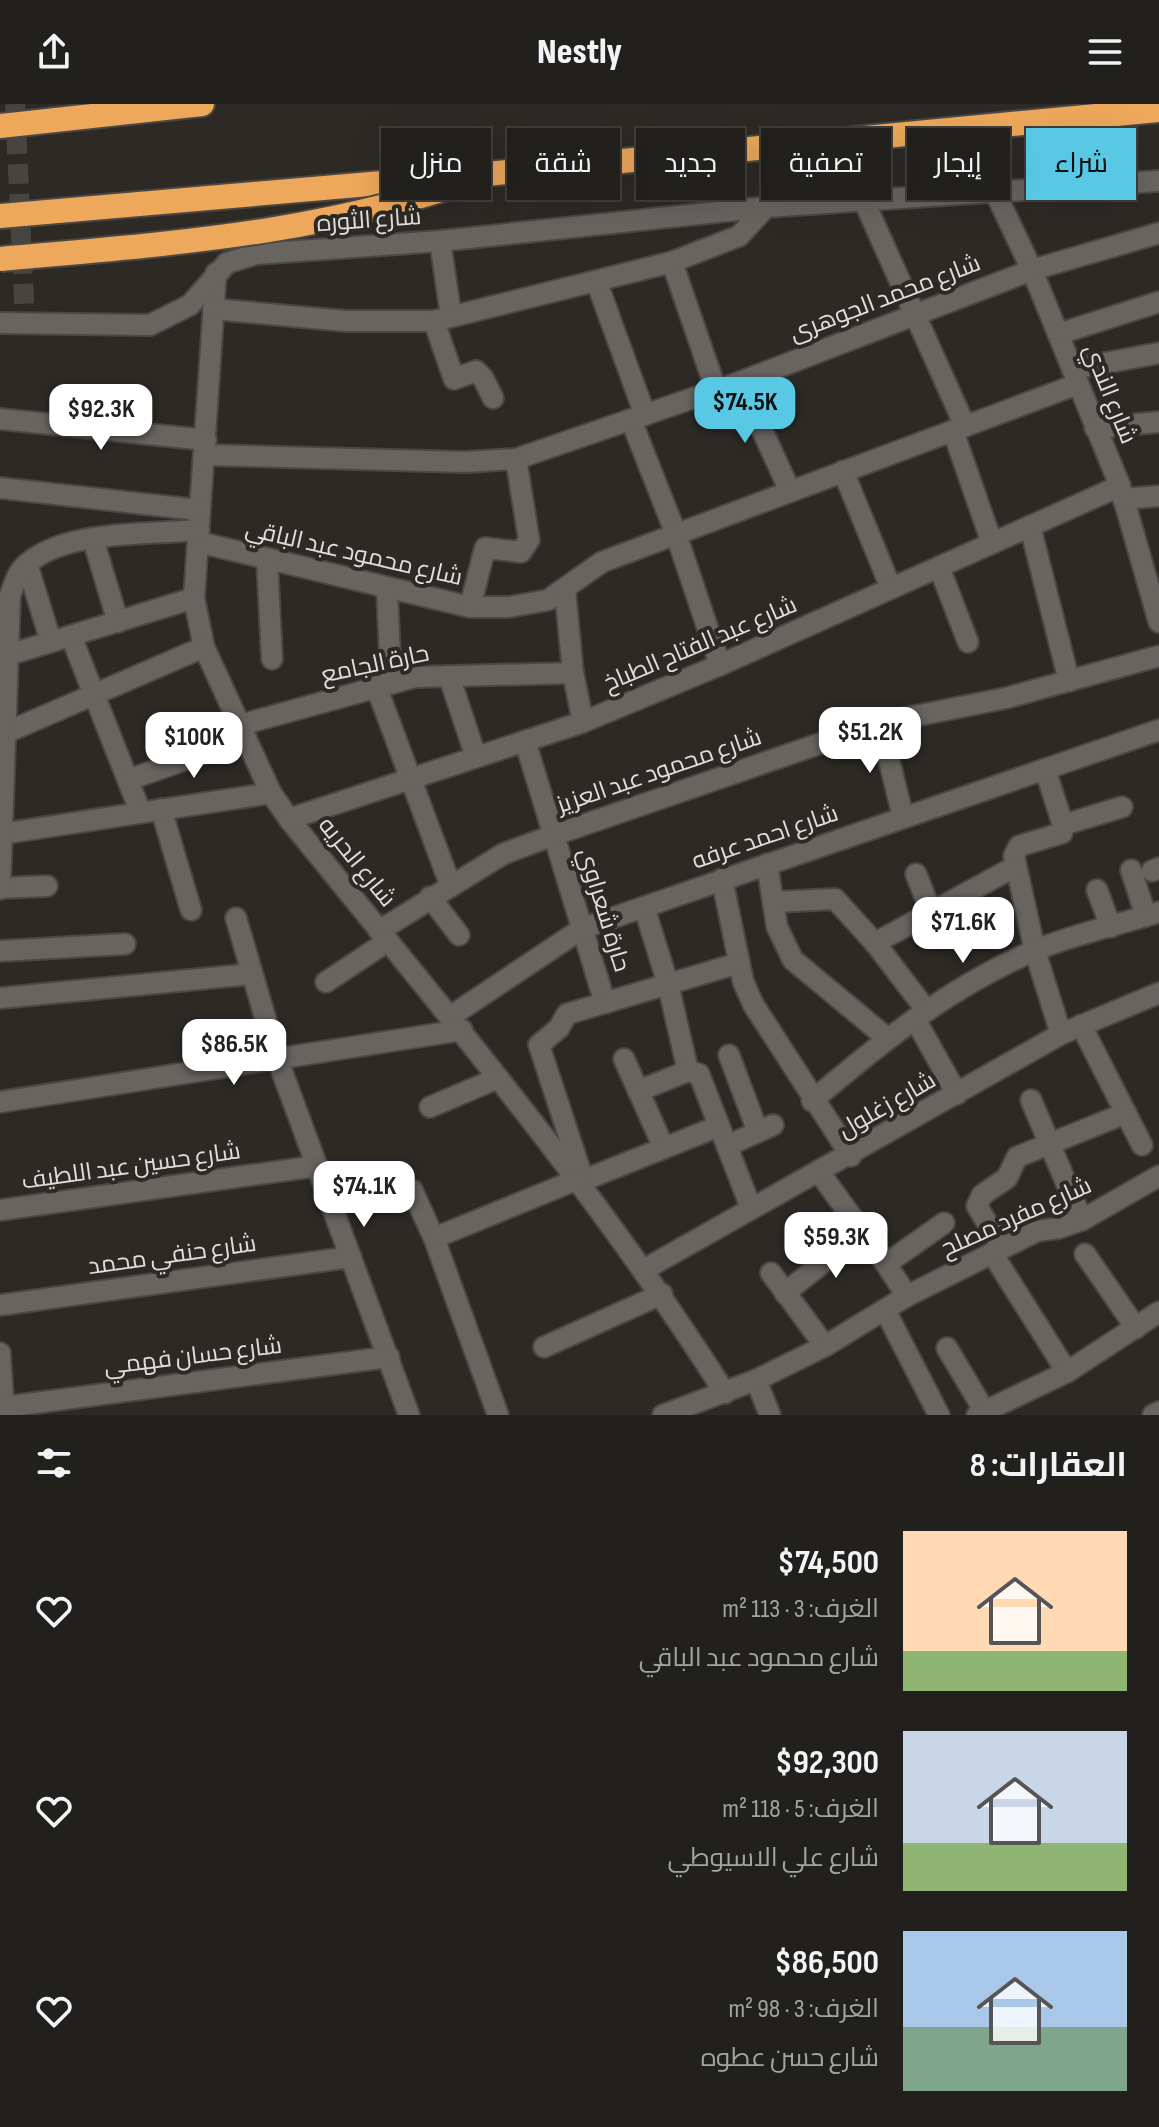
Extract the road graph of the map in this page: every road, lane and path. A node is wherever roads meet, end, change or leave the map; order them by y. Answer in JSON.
{"nodes":[{"id":1,"x":202,"y":104,"type":"edge"},
{"id":2,"x":1159,"y":110,"type":"edge"},
{"id":3,"x":0,"y":126,"type":"edge"},
{"id":4,"x":491,"y":174,"type":"edge"},
{"id":5,"x":1159,"y":181,"type":"edge"},
{"id":6,"x":381,"y":183,"type":"edge"},
{"id":7,"x":1010,"y":191,"type":"edge"},
{"id":8,"x":907,"y":198,"type":"edge"},
{"id":9,"x":415,"y":200,"type":"edge"},
{"id":10,"x":999,"y":200,"type":"edge"},
{"id":11,"x":864,"y":201,"type":"junction"},
{"id":12,"x":766,"y":207,"type":"junction"},
{"id":13,"x":0,"y":216,"type":"edge"},
{"id":14,"x":1159,"y":233,"type":"edge"},
{"id":15,"x":440,"y":241,"type":"junction"},
{"id":16,"x":0,"y":259,"type":"edge"},
{"id":17,"x":672,"y":262,"type":"junction"},
{"id":18,"x":1032,"y":270,"type":"junction"},
{"id":19,"x":216,"y":273,"type":"junction"},
{"id":20,"x":597,"y":283,"type":"junction"},
{"id":21,"x":1159,"y":302,"type":"edge"},
{"id":22,"x":213,"y":309,"type":"junction"},
{"id":23,"x":913,"y":314,"type":"junction"},
{"id":24,"x":442,"y":319,"type":"junction"},
{"id":25,"x":0,"y":323,"type":"edge"},
{"id":26,"x":1058,"y":334,"type":"junction"},
{"id":27,"x":1159,"y":353,"type":"edge"},
{"id":28,"x":1075,"y":377,"type":"junction"},
{"id":29,"x":740,"y":382,"type":"junction"},
{"id":30,"x":716,"y":390,"type":"junction"},
{"id":31,"x":493,"y":398,"type":"dead end"},
{"id":32,"x":638,"y":417,"type":"junction"},
{"id":33,"x":0,"y":419,"type":"edge"},
{"id":34,"x":1159,"y":422,"type":"edge"},
{"id":35,"x":959,"y":428,"type":"junction"},
{"id":36,"x":1095,"y":428,"type":"junction"},
{"id":37,"x":206,"y":448,"type":"junction"},
{"id":38,"x":516,"y":459,"type":"junction"},
{"id":39,"x":843,"y":471,"type":"junction"},
{"id":40,"x":0,"y":488,"type":"edge"},
{"id":41,"x":790,"y":491,"type":"junction"},
{"id":42,"x":1122,"y":492,"type":"junction"},
{"id":43,"x":1159,"y":496,"type":"edge"},
{"id":44,"x":1030,"y":526,"type":"junction"},
{"id":45,"x":199,"y":527,"type":"junction"},
{"id":46,"x":676,"y":534,"type":"junction"},
{"id":47,"x":93,"y":539,"type":"junction"},
{"id":48,"x":992,"y":543,"type":"junction"},
{"id":49,"x":267,"y":559,"type":"junction"},
{"id":50,"x":27,"y":564,"type":"junction"},
{"id":51,"x":939,"y":567,"type":"junction"},
{"id":52,"x":1152,"y":576,"type":"edge"},
{"id":53,"x":891,"y":588,"type":"junction"},
{"id":54,"x":387,"y":589,"type":"junction"},
{"id":55,"x":565,"y":590,"type":"junction"},
{"id":56,"x":5,"y":593,"type":"edge"},
{"id":57,"x":194,"y":598,"type":"junction"},
{"id":58,"x":470,"y":607,"type":"junction"},
{"id":59,"x":118,"y":622,"type":"junction"},
{"id":60,"x":1159,"y":622,"type":"edge"},
{"id":61,"x":61,"y":639,"type":"junction"},
{"id":62,"x":968,"y":642,"type":"dead end"},
{"id":63,"x":204,"y":647,"type":"junction"},
{"id":64,"x":1159,"y":656,"type":"edge"},
{"id":65,"x":272,"y":659,"type":"dead end"},
{"id":66,"x":720,"y":665,"type":"junction"},
{"id":67,"x":573,"y":673,"type":"junction"},
{"id":68,"x":449,"y":676,"type":"junction"},
{"id":69,"x":4,"y":677,"type":"edge"},
{"id":70,"x":1069,"y":681,"type":"junction"},
{"id":71,"x":384,"y":684,"type":"junction"},
{"id":72,"x":94,"y":695,"type":"junction"},
{"id":73,"x":583,"y":722,"type":"junction"},
{"id":74,"x":880,"y":723,"type":"junction"},
{"id":75,"x":1159,"y":730,"type":"edge"},
{"id":76,"x":243,"y":731,"type":"junction"},
{"id":77,"x":5,"y":733,"type":"junction"},
{"id":78,"x":525,"y":741,"type":"junction"},
{"id":79,"x":476,"y":757,"type":"junction"},
{"id":80,"x":1045,"y":769,"type":"junction"},
{"id":81,"x":410,"y":779,"type":"junction"},
{"id":82,"x":128,"y":780,"type":"junction"},
{"id":83,"x":271,"y":793,"type":"junction"},
{"id":84,"x":1122,"y":807,"type":"dead end"},
{"id":85,"x":150,"y":810,"type":"junction"},
{"id":86,"x":903,"y":817,"type":"junction"},
{"id":87,"x":289,"y":819,"type":"junction"},
{"id":88,"x":1063,"y":825,"type":"junction"},
{"id":89,"x":2,"y":833,"type":"edge"},
{"id":90,"x":554,"y":835,"type":"junction"},
{"id":91,"x":767,"y":864,"type":"junction"},
{"id":92,"x":1016,"y":866,"type":"junction"},
{"id":93,"x":1147,"y":869,"type":"edge"},
{"id":94,"x":916,"y":874,"type":"dead end"},
{"id":95,"x":722,"y":879,"type":"junction"},
{"id":96,"x":450,"y":884,"type":"junction"},
{"id":97,"x":47,"y":886,"type":"dead end"},
{"id":98,"x":0,"y":888,"type":"edge"},
{"id":99,"x":1097,"y":890,"type":"dead end"},
{"id":100,"x":430,"y":897,"type":"junction"},
{"id":101,"x":773,"y":902,"type":"junction"},
{"id":102,"x":644,"y":907,"type":"junction"},
{"id":103,"x":191,"y":910,"type":"dead end"},
{"id":104,"x":931,"y":912,"type":"junction"},
{"id":105,"x":1152,"y":914,"type":"edge"},
{"id":106,"x":236,"y":918,"type":"dead end"},
{"id":107,"x":1111,"y":927,"type":"junction"},
{"id":108,"x":583,"y":928,"type":"junction"},
{"id":109,"x":459,"y":935,"type":"dead end"},
{"id":110,"x":384,"y":936,"type":"junction"},
{"id":111,"x":875,"y":943,"type":"junction"},
{"id":112,"x":125,"y":944,"type":"dead end"},
{"id":113,"x":0,"y":951,"type":"edge"},
{"id":114,"x":1035,"y":951,"type":"junction"},
{"id":115,"x":739,"y":963,"type":"junction"},
{"id":116,"x":252,"y":974,"type":"junction"},
{"id":117,"x":326,"y":982,"type":"dead end"},
{"id":118,"x":668,"y":984,"type":"junction"},
{"id":119,"x":1159,"y":993,"type":"edge"},
{"id":120,"x":0,"y":998,"type":"edge"},
{"id":121,"x":605,"y":1003,"type":"junction"},
{"id":122,"x":921,"y":1015,"type":"junction"},
{"id":123,"x":456,"y":1023,"type":"junction"},
{"id":124,"x":1081,"y":1025,"type":"junction"},
{"id":125,"x":1061,"y":1034,"type":"junction"},
{"id":126,"x":887,"y":1038,"type":"junction"},
{"id":127,"x":729,"y":1055,"type":"dead end"},
{"id":128,"x":277,"y":1058,"type":"junction"},
{"id":129,"x":624,"y":1059,"type":"dead end"},
{"id":130,"x":688,"y":1071,"type":"junction"},
{"id":131,"x":498,"y":1078,"type":"junction"},
{"id":132,"x":638,"y":1091,"type":"junction"},
{"id":133,"x":957,"y":1094,"type":"junction"},
{"id":134,"x":1031,"y":1100,"type":"dead end"},
{"id":135,"x":812,"y":1101,"type":"junction"},
{"id":136,"x":0,"y":1102,"type":"edge"},
{"id":137,"x":430,"y":1107,"type":"dead end"},
{"id":138,"x":1126,"y":1113,"type":"junction"},
{"id":139,"x":719,"y":1126,"type":"junction"},
{"id":140,"x":1050,"y":1144,"type":"junction"},
{"id":141,"x":1142,"y":1145,"type":"dead end"},
{"id":142,"x":727,"y":1146,"type":"junction"},
{"id":143,"x":664,"y":1148,"type":"junction"},
{"id":144,"x":851,"y":1156,"type":"junction"},
{"id":145,"x":317,"y":1166,"type":"junction"},
{"id":146,"x":819,"y":1172,"type":"junction"},
{"id":147,"x":1159,"y":1176,"type":"edge"},
{"id":148,"x":583,"y":1186,"type":"junction"},
{"id":149,"x":328,"y":1193,"type":"junction"},
{"id":150,"x":751,"y":1208,"type":"junction"},
{"id":151,"x":0,"y":1210,"type":"edge"},
{"id":152,"x":1082,"y":1220,"type":"junction"},
{"id":153,"x":944,"y":1223,"type":"dead end"},
{"id":154,"x":861,"y":1232,"type":"junction"},
{"id":155,"x":434,"y":1238,"type":"junction"},
{"id":156,"x":997,"y":1250,"type":"junction"},
{"id":157,"x":1085,"y":1254,"type":"dead end"},
{"id":158,"x":351,"y":1257,"type":"junction"},
{"id":159,"x":886,"y":1264,"type":"junction"},
{"id":160,"x":645,"y":1269,"type":"junction"},
{"id":161,"x":771,"y":1273,"type":"dead end"},
{"id":162,"x":785,"y":1293,"type":"junction"},
{"id":163,"x":662,"y":1294,"type":"junction"},
{"id":164,"x":907,"y":1296,"type":"junction"},
{"id":165,"x":0,"y":1305,"type":"edge"},
{"id":166,"x":886,"y":1312,"type":"junction"},
{"id":167,"x":1159,"y":1312,"type":"edge"},
{"id":168,"x":1136,"y":1328,"type":"junction"},
{"id":169,"x":825,"y":1346,"type":"junction"},
{"id":170,"x":544,"y":1347,"type":"dead end"},
{"id":171,"x":947,"y":1348,"type":"dead end"},
{"id":172,"x":0,"y":1353,"type":"edge"},
{"id":173,"x":389,"y":1357,"type":"junction"},
{"id":174,"x":1067,"y":1372,"type":"junction"},
{"id":175,"x":756,"y":1380,"type":"junction"},
{"id":176,"x":725,"y":1393,"type":"junction"},
{"id":177,"x":4,"y":1411,"type":"edge"},
{"id":178,"x":1159,"y":1412,"type":"edge"},
{"id":179,"x":981,"y":1413,"type":"edge"},
{"id":180,"x":409,"y":1415,"type":"edge"},
{"id":181,"x":498,"y":1415,"type":"edge"},
{"id":182,"x":663,"y":1415,"type":"edge"},
{"id":183,"x":770,"y":1415,"type":"edge"},
{"id":184,"x":939,"y":1415,"type":"edge"},
{"id":185,"x":1153,"y":1415,"type":"edge"}],
"edges":[{"from":1,"to":3,"type":"highway"},
{"from":2,"to":4,"type":"highway"},
{"from":5,"to":7,"type":"street","name":"شارع الثوره"},
{"from":6,"to":13,"type":"highway"},
{"from":8,"to":11,"type":"street","name":"شارع الثوره"},
{"from":9,"to":16,"type":"highway","bridge":true},
{"from":10,"to":18,"type":"street","name":"شارع الندي"},
{"from":11,"to":12,"type":"street","name":"شارع الثوره"},
{"from":11,"to":23,"type":"street"},
{"from":12,"to":15,"type":"street","name":"شارع الثوره"},
{"from":12,"to":17,"type":"street"},
{"from":14,"to":18,"type":"street","name":"شارع محمد الجوهرى"},
{"from":15,"to":19,"type":"street","name":"شارع الثوره"},
{"from":15,"to":24,"type":"street"},
{"from":17,"to":20,"type":"street"},
{"from":17,"to":30,"type":"street"},
{"from":18,"to":23,"type":"street","name":"شارع محمد الجوهرى"},
{"from":18,"to":26,"type":"street","name":"شارع الندي"},
{"from":19,"to":22,"type":"street","name":"شارع الحريه"},
{"from":19,"to":25,"type":"street","name":"شارع الثوره"},
{"from":20,"to":24,"type":"street"},
{"from":20,"to":32,"type":"street"},
{"from":21,"to":26,"type":"street"},
{"from":22,"to":24,"type":"street"},
{"from":22,"to":37,"type":"street","name":"شارع الحريه"},
{"from":23,"to":29,"type":"street","name":"شارع محمد الجوهرى"},
{"from":23,"to":35,"type":"street"},
{"from":24,"to":31,"type":"street"},
{"from":26,"to":28,"type":"street","name":"شارع الندي"},
{"from":27,"to":28,"type":"street","name":"شارع محمود عبد الباقي"},
{"from":28,"to":35,"type":"street","name":"شارع محمود عبد الباقي"},
{"from":28,"to":36,"type":"street","name":"شارع الندي"},
{"from":29,"to":30,"type":"street","name":"شارع محمد الجوهرى"},
{"from":29,"to":41,"type":"street"},
{"from":30,"to":32,"type":"street","name":"شارع محمد الجوهرى"},
{"from":32,"to":38,"type":"street","name":"شارع محمد الجوهرى"},
{"from":32,"to":46,"type":"street"},
{"from":33,"to":37,"type":"street","name":"شارع محمد الجوهرى"},
{"from":34,"to":36,"type":"street"},
{"from":35,"to":39,"type":"street","name":"شارع محمود عبد الباقي"},
{"from":35,"to":48,"type":"street"},
{"from":36,"to":42,"type":"street","name":"شارع الندي"},
{"from":37,"to":38,"type":"street","name":"شارع محمد الجوهرى"},
{"from":37,"to":45,"type":"street","name":"شارع الحريه"},
{"from":38,"to":58,"type":"street"},
{"from":39,"to":41,"type":"street","name":"شارع محمود عبد الباقي"},
{"from":39,"to":53,"type":"street"},
{"from":40,"to":45,"type":"street"},
{"from":41,"to":46,"type":"street","name":"شارع محمود عبد الباقي"},
{"from":42,"to":43,"type":"street","name":"شارع عبد الفتاح الطباخ"},
{"from":42,"to":44,"type":"street","name":"شارع عبد الفتاح الطباخ"},
{"from":42,"to":52,"type":"street","name":"شارع الندي"},
{"from":44,"to":48,"type":"street","name":"شارع عبد الفتاح الطباخ"},
{"from":44,"to":70,"type":"street"},
{"from":45,"to":47,"type":"street"},
{"from":45,"to":49,"type":"street","name":"شارع محمود عبد الباقي"},
{"from":45,"to":57,"type":"street","name":"شارع الحريه"},
{"from":46,"to":55,"type":"street","name":"شارع محمود عبد الباقي"},
{"from":46,"to":66,"type":"street"},
{"from":47,"to":50,"type":"street"},
{"from":47,"to":59,"type":"street"},
{"from":48,"to":51,"type":"street","name":"شارع عبد الفتاح الطباخ"},
{"from":49,"to":54,"type":"street","name":"شارع محمود عبد الباقي"},
{"from":49,"to":65,"type":"street"},
{"from":50,"to":56,"type":"street"},
{"from":50,"to":61,"type":"street"},
{"from":51,"to":53,"type":"street","name":"شارع عبد الفتاح الطباخ"},
{"from":51,"to":62,"type":"street"},
{"from":52,"to":60,"type":"street","name":"شارع الندي"},
{"from":53,"to":66,"type":"street","name":"شارع عبد الفتاح الطباخ"},
{"from":54,"to":58,"type":"street","name":"شارع محمود عبد الباقي"},
{"from":54,"to":71,"type":"street"},
{"from":55,"to":58,"type":"street","name":"شارع محمود عبد الباقي"},
{"from":55,"to":67,"type":"street"},
{"from":56,"to":69,"type":"street"},
{"from":57,"to":59,"type":"street"},
{"from":57,"to":63,"type":"street","name":"شارع الحريه"},
{"from":59,"to":61,"type":"street"},
{"from":61,"to":69,"type":"street"},
{"from":61,"to":72,"type":"street"},
{"from":63,"to":72,"type":"street"},
{"from":63,"to":76,"type":"street","name":"شارع الحريه"},
{"from":64,"to":70,"type":"street","name":"شارع محمود عبد العزيز"},
{"from":66,"to":73,"type":"street","name":"شارع عبد الفتاح الطباخ"},
{"from":67,"to":68,"type":"street","name":"حارة الجامع"},
{"from":67,"to":73,"type":"street"},
{"from":68,"to":71,"type":"street","name":"حارة الجامع"},
{"from":68,"to":79,"type":"street"},
{"from":69,"to":77,"type":"street"},
{"from":70,"to":74,"type":"street","name":"شارع محمود عبد العزيز"},
{"from":71,"to":76,"type":"street","name":"حارة الجامع"},
{"from":71,"to":81,"type":"street"},
{"from":72,"to":77,"type":"street"},
{"from":72,"to":82,"type":"street"},
{"from":73,"to":78,"type":"street","name":"شارع عبد الفتاح الطباخ"},
{"from":74,"to":86,"type":"street"},
{"from":74,"to":90,"type":"street","name":"شارع محمود عبد العزيز"},
{"from":75,"to":80,"type":"street","name":"شارع احمد عرفه"},
{"from":76,"to":82,"type":"street","name":"حارة الجامع"},
{"from":76,"to":83,"type":"street","name":"شارع الحريه"},
{"from":77,"to":89,"type":"street"},
{"from":78,"to":79,"type":"street","name":"شارع عبد الفتاح الطباخ"},
{"from":78,"to":90,"type":"street","name":"حارة شعراوي"},
{"from":79,"to":81,"type":"street","name":"شارع عبد الفتاح الطباخ"},
{"from":80,"to":86,"type":"street","name":"شارع احمد عرفه"},
{"from":80,"to":88,"type":"street"},
{"from":81,"to":87,"type":"street","name":"شارع عبد الفتاح الطباخ"},
{"from":81,"to":96,"type":"street"},
{"from":82,"to":85,"type":"street"},
{"from":83,"to":85,"type":"street"},
{"from":83,"to":87,"type":"street","name":"شارع الحريه"},
{"from":84,"to":88,"type":"street"},
{"from":85,"to":89,"type":"street"},
{"from":85,"to":103,"type":"street"},
{"from":86,"to":91,"type":"street","name":"شارع احمد عرفه"},
{"from":87,"to":110,"type":"street","name":"شارع الحريه"},
{"from":88,"to":92,"type":"street"},
{"from":89,"to":98,"type":"street"},
{"from":90,"to":96,"type":"street","name":"شارع محمود عبد العزيز"},
{"from":90,"to":108,"type":"street","name":"حارة شعراوي"},
{"from":91,"to":95,"type":"street","name":"شارع احمد عرفه"},
{"from":91,"to":101,"type":"street"},
{"from":92,"to":104,"type":"street"},
{"from":92,"to":114,"type":"street"},
{"from":93,"to":105,"type":"street"},
{"from":94,"to":104,"type":"street"},
{"from":95,"to":102,"type":"street","name":"شارع احمد عرفه"},
{"from":95,"to":115,"type":"street"},
{"from":96,"to":100,"type":"street","name":"شارع محمود عبد العزيز"},
{"from":97,"to":98,"type":"street"},
{"from":99,"to":107,"type":"street"},
{"from":100,"to":109,"type":"street"},
{"from":100,"to":110,"type":"street","name":"شارع محمود عبد العزيز"},
{"from":101,"to":111,"type":"street"},
{"from":101,"to":126,"type":"street"},
{"from":102,"to":108,"type":"street","name":"شارع احمد عرفه"},
{"from":102,"to":118,"type":"street"},
{"from":104,"to":111,"type":"street"},
{"from":105,"to":107,"type":"street"},
{"from":106,"to":116,"type":"street"},
{"from":107,"to":114,"type":"street"},
{"from":108,"to":121,"type":"street","name":"حارة شعراوي"},
{"from":108,"to":123,"type":"street","name":"شارع احمد عرفه"},
{"from":110,"to":117,"type":"street","name":"شارع محمود عبد العزيز"},
{"from":110,"to":123,"type":"street","name":"شارع الحريه"},
{"from":111,"to":122,"type":"street"},
{"from":112,"to":113,"type":"street"},
{"from":114,"to":122,"type":"street"},
{"from":114,"to":125,"type":"street"},
{"from":115,"to":118,"type":"street"},
{"from":115,"to":135,"type":"street"},
{"from":116,"to":120,"type":"street"},
{"from":116,"to":128,"type":"street"},
{"from":118,"to":121,"type":"street"},
{"from":118,"to":130,"type":"street"},
{"from":119,"to":124,"type":"street","name":"شارع زغلول"},
{"from":121,"to":148,"type":"street"},
{"from":122,"to":126,"type":"street"},
{"from":122,"to":133,"type":"street"},
{"from":123,"to":128,"type":"street"},
{"from":123,"to":131,"type":"street","name":"شارع الحريه"},
{"from":124,"to":125,"type":"street","name":"شارع زغلول"},
{"from":124,"to":138,"type":"street"},
{"from":125,"to":133,"type":"street","name":"شارع زغلول"},
{"from":126,"to":135,"type":"street"},
{"from":127,"to":142,"type":"street"},
{"from":128,"to":136,"type":"street"},
{"from":128,"to":145,"type":"street"},
{"from":129,"to":132,"type":"street"},
{"from":130,"to":132,"type":"street"},
{"from":130,"to":139,"type":"street"},
{"from":131,"to":137,"type":"street"},
{"from":131,"to":148,"type":"street","name":"شارع الحريه"},
{"from":132,"to":143,"type":"street"},
{"from":133,"to":144,"type":"street","name":"شارع زغلول"},
{"from":134,"to":140,"type":"street"},
{"from":135,"to":144,"type":"street"},
{"from":138,"to":140,"type":"street"},
{"from":138,"to":141,"type":"street"},
{"from":139,"to":142,"type":"street"},
{"from":139,"to":143,"type":"street"},
{"from":140,"to":152,"type":"street"},
{"from":140,"to":156,"type":"street"},
{"from":142,"to":150,"type":"street"},
{"from":143,"to":148,"type":"street"},
{"from":144,"to":146,"type":"street","name":"شارع زغلول"},
{"from":145,"to":149,"type":"street"},
{"from":145,"to":151,"type":"street","name":"شارع حسين عبد اللطيف"},
{"from":146,"to":150,"type":"street","name":"شارع زغلول"},
{"from":146,"to":154,"type":"street"},
{"from":147,"to":152,"type":"street","name":"شارع مفرد مصلح"},
{"from":148,"to":155,"type":"street"},
{"from":148,"to":160,"type":"street","name":"شارع الحريه"},
{"from":149,"to":155,"type":"street"},
{"from":149,"to":158,"type":"street"},
{"from":150,"to":160,"type":"street","name":"شارع زغلول"},
{"from":152,"to":156,"type":"street","name":"شارع مفرد مصلح"},
{"from":153,"to":159,"type":"street"},
{"from":154,"to":159,"type":"street"},
{"from":154,"to":162,"type":"street"},
{"from":155,"to":181,"type":"street"},
{"from":156,"to":164,"type":"street","name":"شارع مفرد مصلح"},
{"from":156,"to":174,"type":"street"},
{"from":157,"to":168,"type":"street"},
{"from":158,"to":165,"type":"street","name":"شارع حنفي محمد"},
{"from":158,"to":173,"type":"street"},
{"from":159,"to":164,"type":"street"},
{"from":160,"to":163,"type":"street","name":"شارع الحريه"},
{"from":161,"to":162,"type":"street"},
{"from":162,"to":169,"type":"street"},
{"from":163,"to":170,"type":"street"},
{"from":163,"to":176,"type":"street","name":"شارع الحريه"},
{"from":164,"to":166,"type":"street","name":"شارع مفرد مصلح"},
{"from":166,"to":169,"type":"street","name":"شارع مفرد مصلح"},
{"from":166,"to":184,"type":"street"},
{"from":167,"to":168,"type":"street"},
{"from":168,"to":174,"type":"street"},
{"from":169,"to":175,"type":"street","name":"شارع مفرد مصلح"},
{"from":171,"to":179,"type":"street"},
{"from":172,"to":177,"type":"street"},
{"from":173,"to":177,"type":"street","name":"شارع حسان فهمي"},
{"from":173,"to":180,"type":"street"},
{"from":174,"to":179,"type":"street"},
{"from":175,"to":176,"type":"street","name":"شارع مفرد مصلح"},
{"from":175,"to":183,"type":"street"},
{"from":176,"to":182,"type":"street","name":"شارع مفرد مصلح"},
{"from":178,"to":185,"type":"street"}]}
